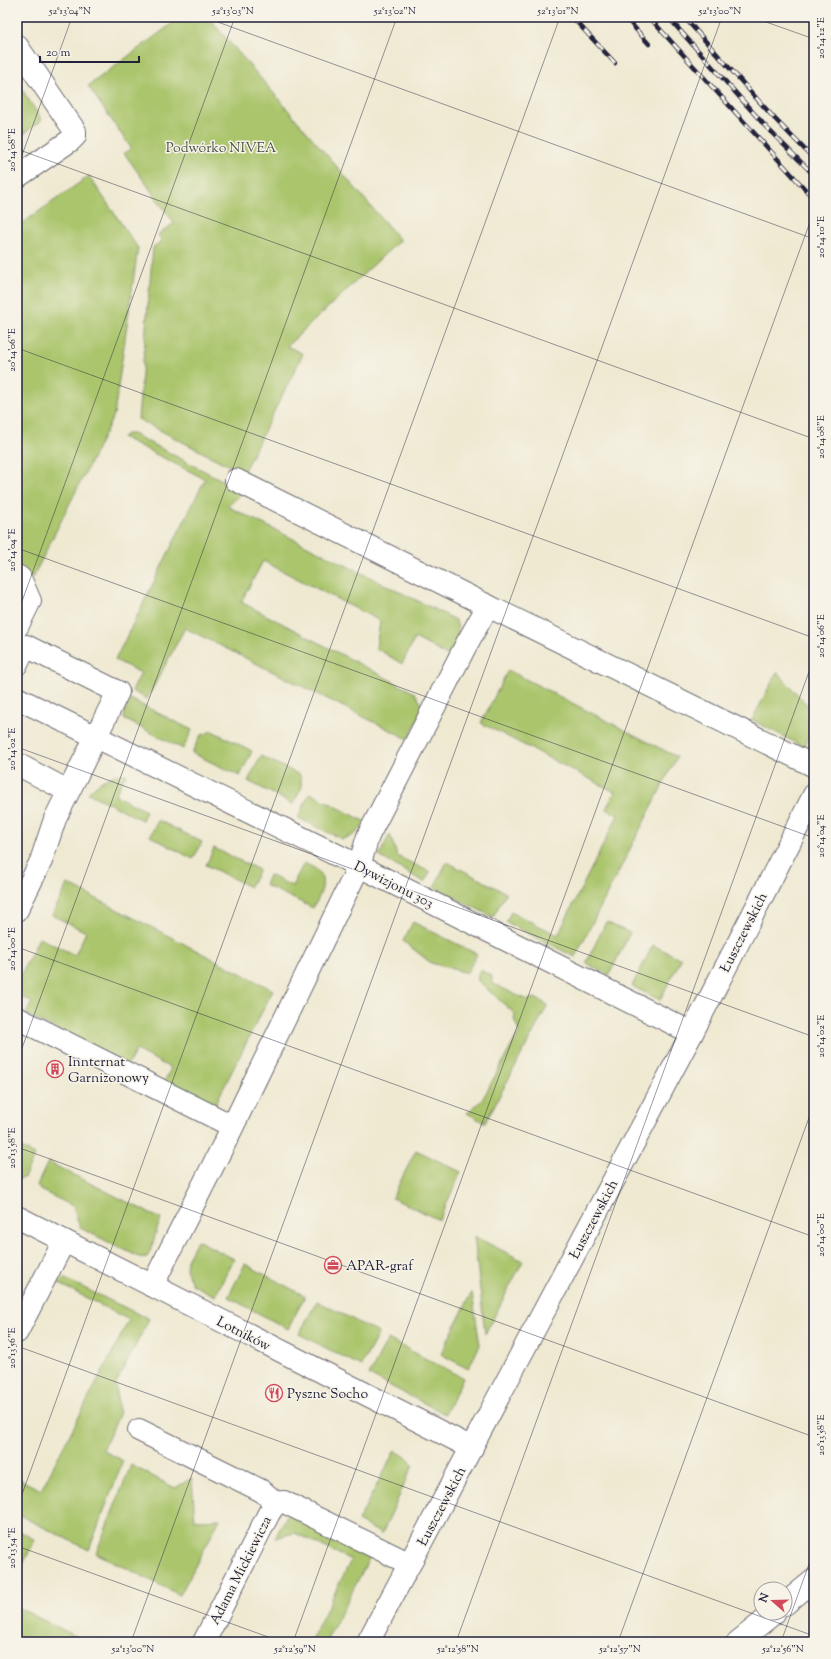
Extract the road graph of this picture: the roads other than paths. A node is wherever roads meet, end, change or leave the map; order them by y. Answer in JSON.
{"nodes":[{"id":1,"x":17,"y":46,"type":"edge"},
{"id":2,"x":17,"y":176,"type":"edge"},
{"id":3,"x":236,"y":480,"type":"dead end"},
{"id":4,"x":17,"y":576,"type":"edge"},
{"id":5,"x":488,"y":606,"type":"junction"},
{"id":6,"x":19,"y":644,"type":"edge"},
{"id":7,"x":17,"y":698,"type":"edge"},
{"id":8,"x":96,"y":737,"type":"junction"},
{"id":9,"x":17,"y":764,"type":"edge"},
{"id":10,"x":814,"y":766,"type":"edge"},
{"id":11,"x":68,"y":791,"type":"junction"},
{"id":12,"x":814,"y":795,"type":"edge"},
{"id":13,"x":359,"y":866,"type":"junction"},
{"id":14,"x":17,"y":910,"type":"edge"},
{"id":15,"x":17,"y":1018,"type":"edge"},
{"id":16,"x":692,"y":1033,"type":"junction"},
{"id":17,"x":232,"y":1126,"type":"junction"},
{"id":18,"x":17,"y":1218,"type":"edge"},
{"id":19,"x":64,"y":1241,"type":"junction"},
{"id":20,"x":152,"y":1286,"type":"junction"},
{"id":21,"x":17,"y":1332,"type":"edge"},
{"id":22,"x":139,"y":1430,"type":"dead end"},
{"id":23,"x":472,"y":1448,"type":"junction"},
{"id":24,"x":276,"y":1503,"type":"junction"},
{"id":25,"x":410,"y":1564,"type":"junction"},
{"id":26,"x":814,"y":1580,"type":"edge"},
{"id":27,"x":793,"y":1597,"type":"edge"},
{"id":28,"x":764,"y":1621,"type":"edge"},
{"id":29,"x":204,"y":1642,"type":"edge"},
{"id":30,"x":368,"y":1642,"type":"edge"},
{"id":31,"x":738,"y":1642,"type":"edge"}],
"edges":[{"from":1,"to":2,"type":"street"},
{"from":3,"to":5,"type":"street"},
{"from":4,"to":6,"type":"street"},
{"from":5,"to":10,"type":"street"},
{"from":5,"to":13,"type":"street"},
{"from":6,"to":8,"type":"street"},
{"from":7,"to":8,"type":"street","name":"Dywizjonu 303"},
{"from":8,"to":11,"type":"street"},
{"from":8,"to":13,"type":"street","name":"Dywizjonu 303"},
{"from":9,"to":11,"type":"street"},
{"from":11,"to":14,"type":"street"},
{"from":12,"to":16,"type":"street","name":"Łuszczewskich"},
{"from":13,"to":16,"type":"street","name":"Dywizjonu 303"},
{"from":13,"to":17,"type":"street"},
{"from":15,"to":17,"type":"street"},
{"from":16,"to":23,"type":"street","name":"Łuszczewskich"},
{"from":17,"to":20,"type":"street"},
{"from":18,"to":19,"type":"street","name":"Lotników"},
{"from":19,"to":20,"type":"street","name":"Lotników"},
{"from":19,"to":21,"type":"street"},
{"from":20,"to":23,"type":"street","name":"Lotników"},
{"from":22,"to":24,"type":"street"},
{"from":23,"to":25,"type":"street","name":"Łuszczewskich"},
{"from":24,"to":25,"type":"street","name":"Adama Mickiewicza"},
{"from":24,"to":29,"type":"street","name":"Adama Mickiewicza"},
{"from":25,"to":30,"type":"street","name":"Łuszczewskich"},
{"from":26,"to":27,"type":"street"},
{"from":28,"to":31,"type":"street"}]}
